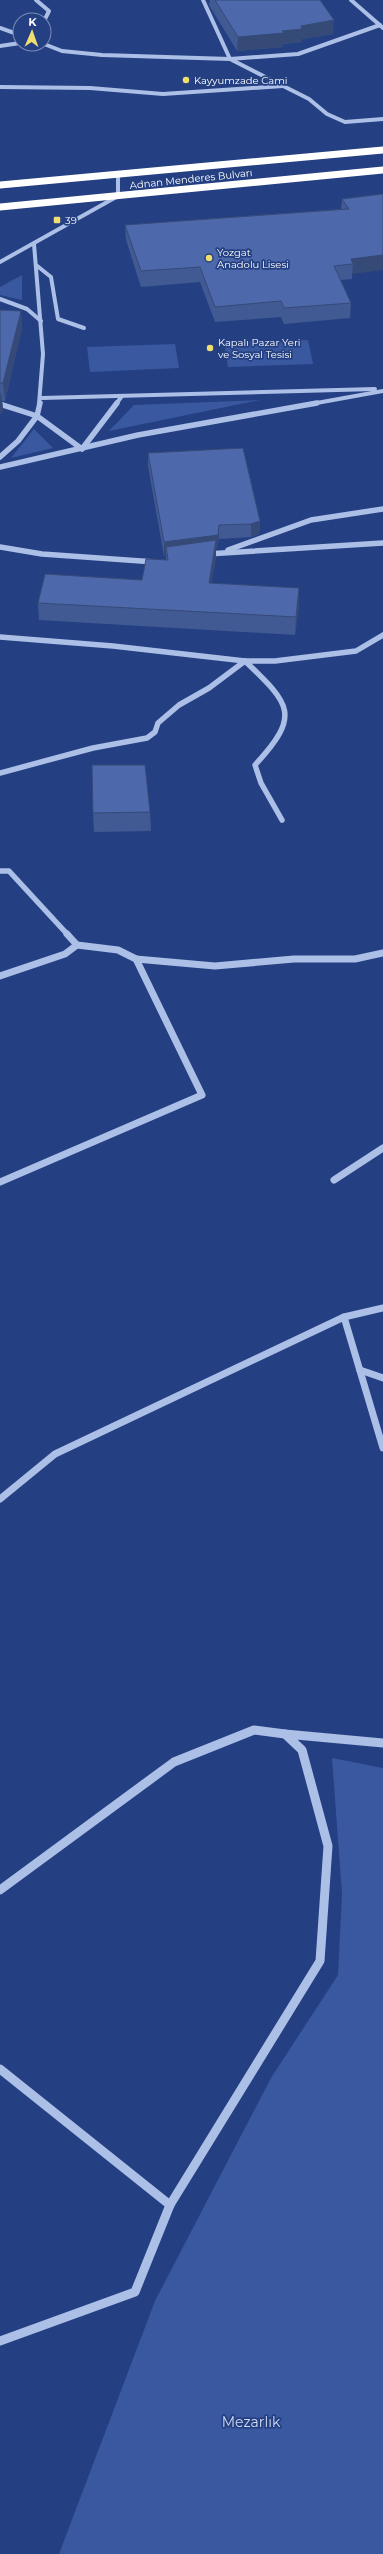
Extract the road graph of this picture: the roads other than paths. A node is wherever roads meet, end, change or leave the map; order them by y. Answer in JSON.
{"nodes":[{"id":1,"x":36,"y":0,"type":"edge"},
{"id":2,"x":203,"y":0,"type":"edge"},
{"id":3,"x":351,"y":0,"type":"edge"},
{"id":4,"x":48,"y":12,"type":"edge"},
{"id":5,"x":381,"y":26,"type":"edge"},
{"id":6,"x":0,"y":28,"type":"edge"},
{"id":7,"x":12,"y":32,"type":"edge"},
{"id":8,"x":12,"y":44,"type":"edge"},
{"id":9,"x":0,"y":46,"type":"edge"},
{"id":10,"x":52,"y":47,"type":"edge"},
{"id":11,"x":230,"y":60,"type":"junction"},
{"id":12,"x":284,"y":86,"type":"junction"},
{"id":13,"x":0,"y":87,"type":"edge"},
{"id":14,"x":383,"y":119,"type":"edge"},
{"id":15,"x":383,"y":150,"type":"edge"},
{"id":16,"x":383,"y":170,"type":"edge"},
{"id":17,"x":118,"y":174,"type":"junction"},
{"id":18,"x":0,"y":185,"type":"edge"},
{"id":19,"x":118,"y":196,"type":"junction"},
{"id":20,"x":0,"y":207,"type":"edge"},
{"id":21,"x":34,"y":244,"type":"junction"},
{"id":22,"x":0,"y":262,"type":"edge"},
{"id":23,"x":36,"y":265,"type":"junction"},
{"id":24,"x":0,"y":299,"type":"edge"},
{"id":25,"x":41,"y":321,"type":"junction"},
{"id":26,"x":84,"y":328,"type":"dead end"},
{"id":27,"x":383,"y":390,"type":"edge"},
{"id":28,"x":122,"y":396,"type":"junction"},
{"id":29,"x":42,"y":398,"type":"junction"},
{"id":30,"x":0,"y":404,"type":"edge"},
{"id":31,"x":37,"y":416,"type":"junction"},
{"id":32,"x":82,"y":449,"type":"junction"},
{"id":33,"x":0,"y":457,"type":"edge"},
{"id":34,"x":0,"y":467,"type":"edge"},
{"id":35,"x":383,"y":509,"type":"edge"},
{"id":36,"x":383,"y":543,"type":"edge"},
{"id":37,"x":0,"y":546,"type":"edge"},
{"id":38,"x":222,"y":552,"type":"junction"},
{"id":39,"x":200,"y":555,"type":"edge"},
{"id":40,"x":163,"y":560,"type":"edge"},
{"id":41,"x":383,"y":635,"type":"edge"},
{"id":42,"x":0,"y":637,"type":"edge"},
{"id":43,"x":245,"y":661,"type":"junction"},
{"id":44,"x":0,"y":773,"type":"edge"},
{"id":45,"x":282,"y":820,"type":"dead end"},
{"id":46,"x":0,"y":871,"type":"edge"},
{"id":47,"x":77,"y":945,"type":"junction"},
{"id":48,"x":383,"y":953,"type":"edge"},
{"id":49,"x":136,"y":959,"type":"junction"},
{"id":50,"x":0,"y":976,"type":"edge"},
{"id":51,"x":383,"y":1148,"type":"edge"},
{"id":52,"x":334,"y":1180,"type":"dead end"},
{"id":53,"x":0,"y":1182,"type":"edge"},
{"id":54,"x":383,"y":1308,"type":"edge"},
{"id":55,"x":344,"y":1317,"type":"junction"},
{"id":56,"x":360,"y":1370,"type":"junction"},
{"id":57,"x":383,"y":1378,"type":"edge"},
{"id":58,"x":383,"y":1448,"type":"edge"},
{"id":59,"x":0,"y":1499,"type":"edge"},
{"id":60,"x":284,"y":1734,"type":"junction"},
{"id":61,"x":383,"y":1743,"type":"edge"},
{"id":62,"x":0,"y":1890,"type":"edge"},
{"id":63,"x":0,"y":2070,"type":"edge"},
{"id":64,"x":170,"y":2205,"type":"junction"},
{"id":65,"x":0,"y":2341,"type":"edge"}],
"edges":[{"from":1,"to":4,"type":"street"},
{"from":2,"to":11,"type":"street"},
{"from":3,"to":5,"type":"street"},
{"from":5,"to":11,"type":"street"},
{"from":6,"to":7,"type":"street"},
{"from":8,"to":9,"type":"street"},
{"from":10,"to":11,"type":"street"},
{"from":11,"to":12,"type":"street"},
{"from":12,"to":13,"type":"street"},
{"from":12,"to":14,"type":"street"},
{"from":15,"to":17,"type":"highway","name":"Adnan Menderes Bulvarı"},
{"from":16,"to":19,"type":"highway","name":"Adnan Menderes Bulvarı"},
{"from":17,"to":18,"type":"highway","name":"Adnan Menderes Bulvarı"},
{"from":17,"to":19,"type":"street"},
{"from":19,"to":20,"type":"highway","name":"Adnan Menderes Bulvarı"},
{"from":19,"to":21,"type":"street"},
{"from":21,"to":22,"type":"street"},
{"from":21,"to":23,"type":"street"},
{"from":23,"to":25,"type":"street"},
{"from":23,"to":26,"type":"street"},
{"from":24,"to":25,"type":"street"},
{"from":25,"to":29,"type":"street"},
{"from":27,"to":28,"type":"street"},
{"from":27,"to":32,"type":"street"},
{"from":28,"to":29,"type":"street"},
{"from":28,"to":32,"type":"street"},
{"from":29,"to":31,"type":"street"},
{"from":30,"to":31,"type":"street"},
{"from":31,"to":32,"type":"street"},
{"from":31,"to":33,"type":"street"},
{"from":32,"to":34,"type":"street"},
{"from":35,"to":38,"type":"street"},
{"from":36,"to":38,"type":"street"},
{"from":37,"to":40,"type":"street"},
{"from":38,"to":39,"type":"street"},
{"from":41,"to":43,"type":"street"},
{"from":42,"to":43,"type":"street"},
{"from":43,"to":44,"type":"street"},
{"from":43,"to":45,"type":"street"},
{"from":46,"to":47,"type":"street"},
{"from":47,"to":49,"type":"street"},
{"from":47,"to":50,"type":"street"},
{"from":48,"to":49,"type":"street"},
{"from":49,"to":53,"type":"street"},
{"from":51,"to":52,"type":"street"},
{"from":54,"to":55,"type":"street"},
{"from":55,"to":56,"type":"street"},
{"from":55,"to":59,"type":"street"},
{"from":56,"to":57,"type":"street"},
{"from":56,"to":58,"type":"street"},
{"from":60,"to":61,"type":"street"},
{"from":60,"to":62,"type":"street"},
{"from":60,"to":64,"type":"street"},
{"from":63,"to":64,"type":"street"},
{"from":64,"to":65,"type":"street"}]}
